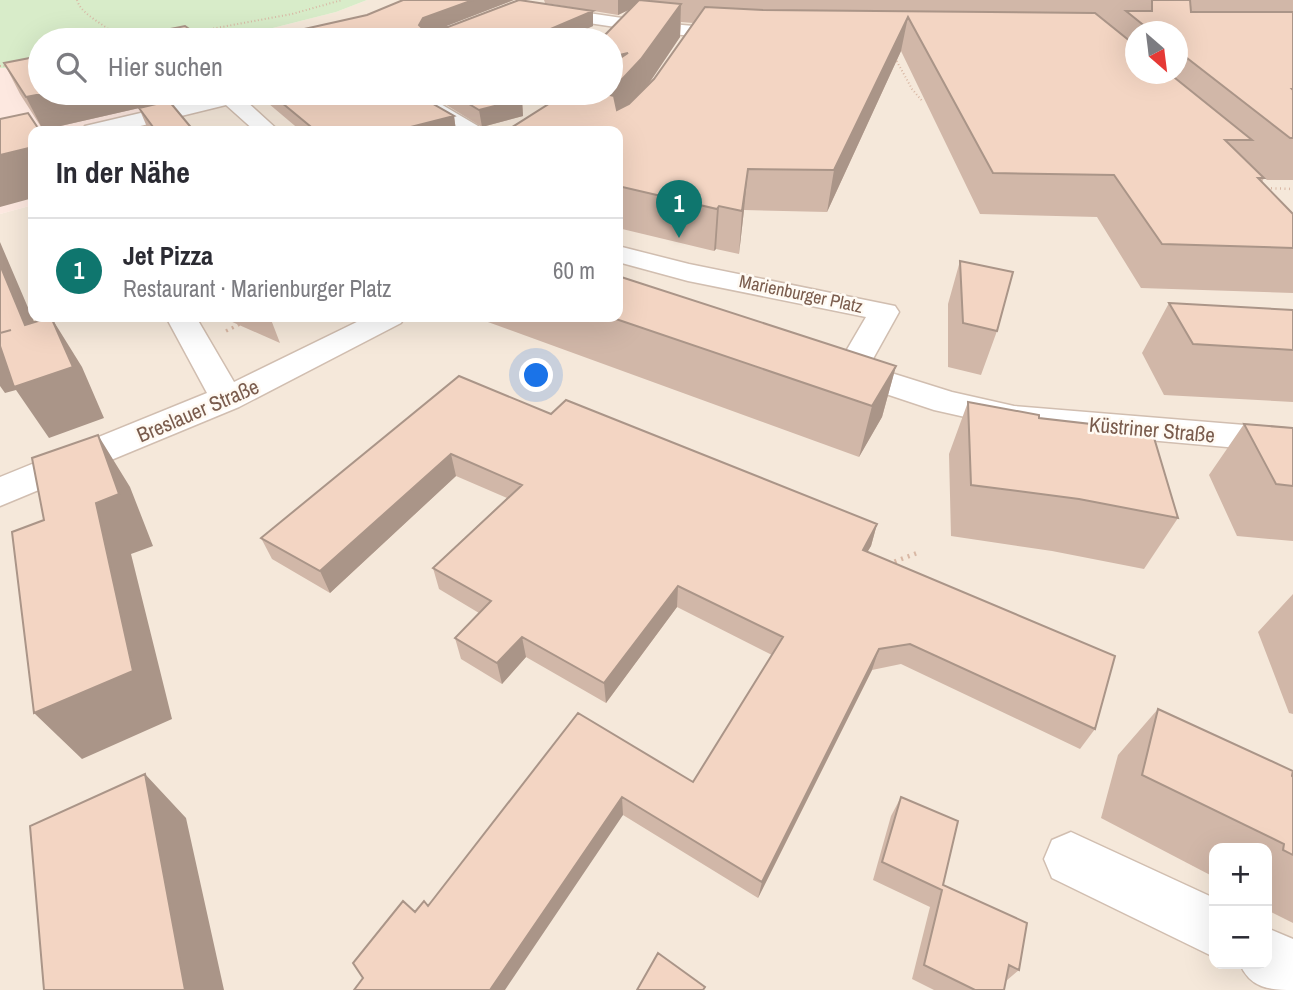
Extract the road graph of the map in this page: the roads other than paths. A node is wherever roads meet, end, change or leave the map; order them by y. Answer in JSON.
{"nodes":[{"id":1,"x":529,"y":4,"type":"edge"},
{"id":2,"x":696,"y":32,"type":"junction"},
{"id":3,"x":760,"y":36,"type":"edge"},
{"id":4,"x":684,"y":50,"type":"edge"},
{"id":5,"x":201,"y":105,"type":"edge"},
{"id":6,"x":238,"y":105,"type":"edge"},
{"id":7,"x":428,"y":105,"type":"edge"},
{"id":8,"x":114,"y":126,"type":"edge"},
{"id":9,"x":262,"y":126,"type":"edge"},
{"id":10,"x":462,"y":126,"type":"edge"},
{"id":11,"x":623,"y":255,"type":"edge"},
{"id":12,"x":184,"y":322,"type":"edge"},
{"id":13,"x":381,"y":322,"type":"edge"},
{"id":14,"x":799,"y":354,"type":"edge"},
{"id":15,"x":850,"y":371,"type":"junction"},
{"id":16,"x":227,"y":399,"type":"junction"},
{"id":17,"x":1293,"y":441,"type":"edge"},
{"id":18,"x":0,"y":492,"type":"edge"},
{"id":19,"x":1071,"y":859,"type":"dead end"},
{"id":20,"x":1209,"y":926,"type":"edge"},
{"id":21,"x":1272,"y":960,"type":"edge"},
{"id":22,"x":1293,"y":972,"type":"edge"}],
"edges":[{"from":1,"to":2,"type":"street"},
{"from":2,"to":3,"type":"street"},
{"from":2,"to":4,"type":"street"},
{"from":5,"to":8,"type":"street"},
{"from":6,"to":9,"type":"street"},
{"from":7,"to":10,"type":"street"},
{"from":11,"to":15,"type":"street","name":"Marienburger Platz"},
{"from":12,"to":16,"type":"street"},
{"from":13,"to":16,"type":"street","name":"Breslauer Straße"},
{"from":14,"to":15,"type":"street"},
{"from":15,"to":17,"type":"street","name":"Küstriner Straße"},
{"from":16,"to":18,"type":"street","name":"Breslauer Straße"},
{"from":19,"to":20,"type":"street"},
{"from":21,"to":22,"type":"street"}]}
